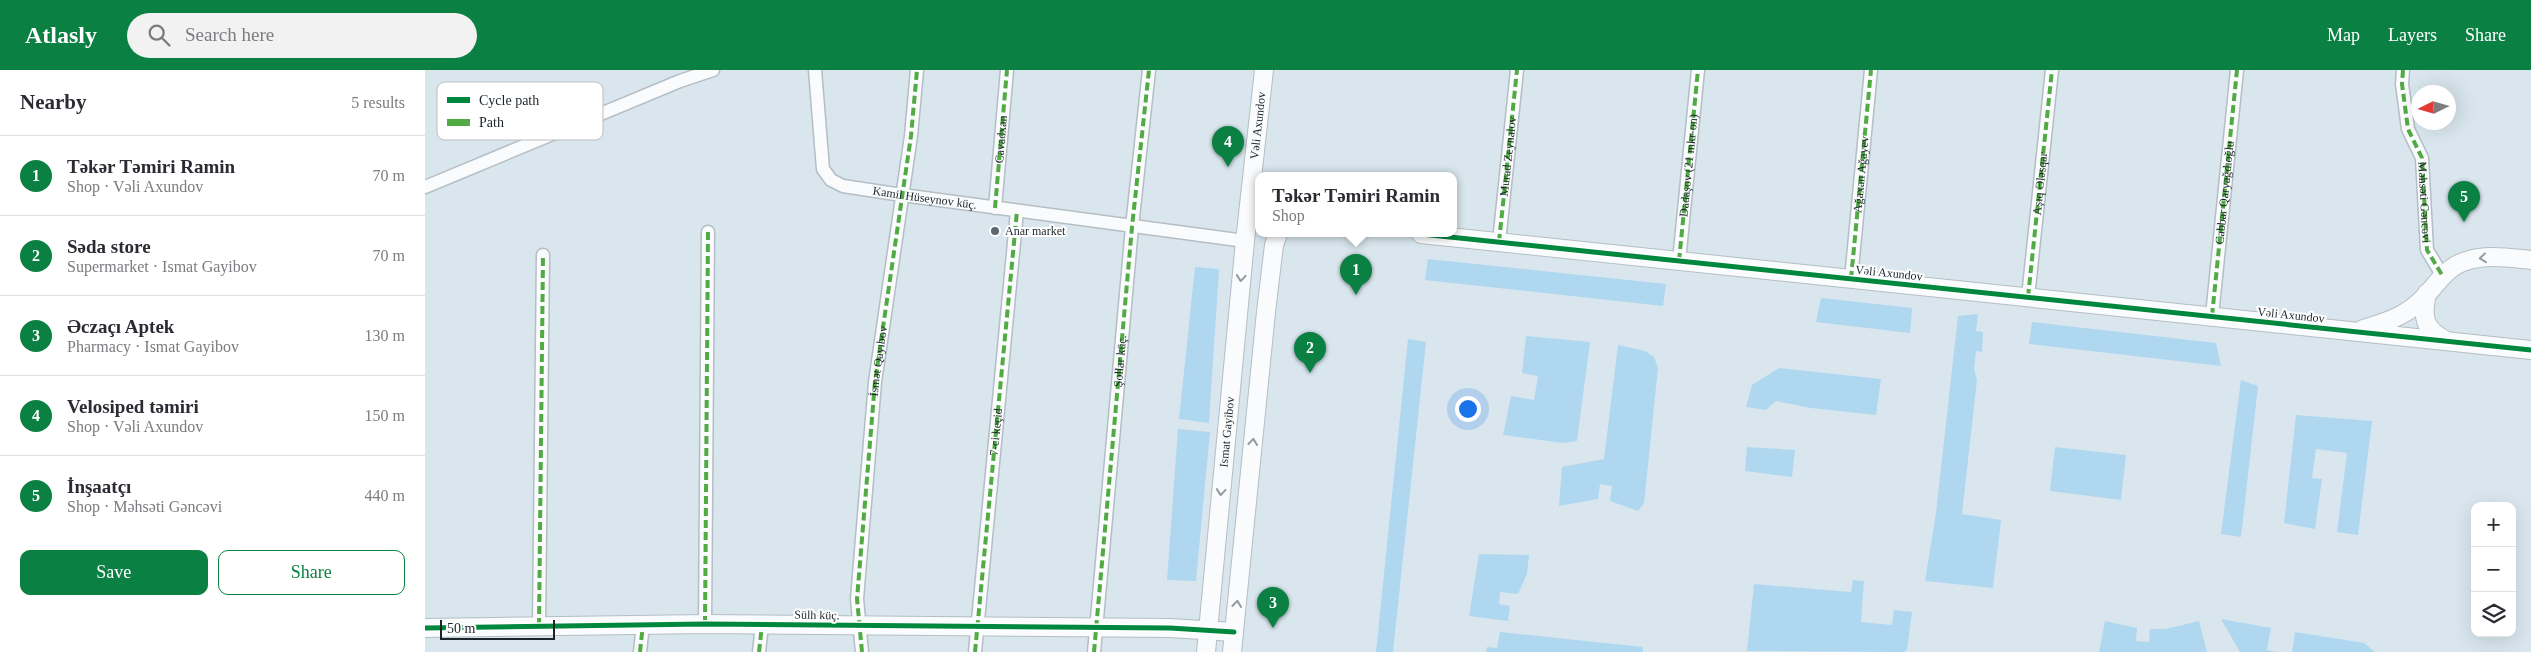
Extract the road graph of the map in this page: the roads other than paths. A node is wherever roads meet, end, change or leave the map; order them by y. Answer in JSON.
{"nodes":[{"id":1,"x":713,"y":70,"type":"edge"},
{"id":2,"x":815,"y":70,"type":"edge"},
{"id":3,"x":917,"y":70,"type":"edge"},
{"id":4,"x":1007,"y":70,"type":"edge"},
{"id":5,"x":1149,"y":70,"type":"edge"},
{"id":6,"x":1264,"y":70,"type":"edge"},
{"id":7,"x":1517,"y":70,"type":"edge"},
{"id":8,"x":1698,"y":70,"type":"edge"},
{"id":9,"x":1871,"y":70,"type":"edge"},
{"id":10,"x":2052,"y":70,"type":"edge"},
{"id":11,"x":2237,"y":70,"type":"edge"},
{"id":12,"x":2403,"y":70,"type":"edge"},
{"id":13,"x":603,"y":113,"type":"edge"},
{"id":14,"x":538,"y":140,"type":"edge"},
{"id":15,"x":1258,"y":172,"type":"edge"},
{"id":16,"x":425,"y":187,"type":"edge"},
{"id":17,"x":902,"y":195,"type":"junction"},
{"id":18,"x":995,"y":208,"type":"junction"},
{"id":19,"x":1017,"y":211,"type":"junction"},
{"id":20,"x":1255,"y":217,"type":"edge"},
{"id":21,"x":1132,"y":227,"type":"junction"},
{"id":22,"x":709,"y":232,"type":"dead end"},
{"id":23,"x":1273,"y":237,"type":"edge"},
{"id":24,"x":1450,"y":237,"type":"edge"},
{"id":25,"x":1245,"y":241,"type":"junction"},
{"id":26,"x":1499,"y":242,"type":"junction"},
{"id":27,"x":543,"y":255,"type":"dead end"},
{"id":28,"x":2531,"y":260,"type":"edge"},
{"id":29,"x":1679,"y":261,"type":"junction"},
{"id":30,"x":2442,"y":275,"type":"junction"},
{"id":31,"x":1851,"y":279,"type":"junction"},
{"id":32,"x":2427,"y":293,"type":"junction"},
{"id":33,"x":2028,"y":297,"type":"junction"},
{"id":34,"x":2212,"y":316,"type":"junction"},
{"id":35,"x":2354,"y":331,"type":"junction"},
{"id":36,"x":2449,"y":342,"type":"junction"},
{"id":37,"x":2531,"y":350,"type":"edge"},
{"id":38,"x":643,"y":624,"type":"junction"},
{"id":39,"x":705,"y":624,"type":"junction"},
{"id":40,"x":762,"y":625,"type":"junction"},
{"id":41,"x":539,"y":626,"type":"junction"},
{"id":42,"x":858,"y":626,"type":"junction"},
{"id":43,"x":977,"y":627,"type":"junction"},
{"id":44,"x":425,"y":628,"type":"edge"},
{"id":45,"x":1096,"y":628,"type":"junction"},
{"id":46,"x":1208,"y":630,"type":"junction"},
{"id":47,"x":1234,"y":632,"type":"junction"},
{"id":48,"x":640,"y":652,"type":"edge"},
{"id":49,"x":759,"y":652,"type":"edge"},
{"id":50,"x":862,"y":652,"type":"edge"},
{"id":51,"x":975,"y":652,"type":"edge"},
{"id":52,"x":1094,"y":652,"type":"edge"},
{"id":53,"x":1205,"y":652,"type":"edge"},
{"id":54,"x":1232,"y":652,"type":"edge"}],
"edges":[{"from":1,"to":13,"type":"street"},
{"from":2,"to":17,"type":"street","name":"Kamil Hüseynov küç."},
{"from":3,"to":17,"type":"street","name":"İsmət Qayıbov"},
{"from":4,"to":18,"type":"street","name":"Cavadxan"},
{"from":5,"to":21,"type":"street","name":"Şollar küç."},
{"from":6,"to":15,"type":"street","name":"Vəli Axundov"},
{"from":7,"to":26,"type":"street","name":"Murad Zeynalov"},
{"from":8,"to":29,"type":"street","name":"Dadaşov (21 mkr-on)"},
{"from":9,"to":31,"type":"street","name":"Ağaxan Ağayev"},
{"from":10,"to":33,"type":"street","name":"Aşıq Ələsqar"},
{"from":11,"to":34,"type":"street","name":"Cabbar Qaryağdıoğlu"},
{"from":12,"to":30,"type":"street","name":"Məhsəti Gəncəvi"},
{"from":14,"to":16,"type":"street"},
{"from":17,"to":18,"type":"street","name":"Kamil Hüseynov küç."},
{"from":17,"to":42,"type":"street","name":"İsmət Qayıbov"},
{"from":18,"to":19,"type":"street","name":"Kamil Hüseynov küç."},
{"from":19,"to":21,"type":"street","name":"Kamil Hüseynov küç."},
{"from":19,"to":43,"type":"street","name":"7-ci keçid"},
{"from":20,"to":25,"type":"street","name":"Ismat Gayibov"},
{"from":21,"to":25,"type":"street","name":"Kamil Hüseynov küç."},
{"from":21,"to":45,"type":"street","name":"Şollar küç."},
{"from":22,"to":39,"type":"street"},
{"from":23,"to":25,"type":"street"},
{"from":47,"to":23,"type":"street","one_way":true},
{"from":24,"to":26,"type":"street","name":"Vəli Axundov"},
{"from":25,"to":46,"type":"street","name":"Ismat Gayibov","one_way":true},
{"from":26,"to":29,"type":"street","name":"Vəli Axundov"},
{"from":27,"to":41,"type":"street"},
{"from":28,"to":30,"type":"street","one_way":true},
{"from":29,"to":31,"type":"street","name":"Vəli Axundov"},
{"from":30,"to":32,"type":"street"},
{"from":31,"to":33,"type":"street","name":"Vəli Axundov"},
{"from":32,"to":35,"type":"street"},
{"from":32,"to":36,"type":"street"},
{"from":33,"to":34,"type":"street","name":"Vəli Axundov"},
{"from":34,"to":35,"type":"street","name":"Vəli Axundov"},
{"from":35,"to":36,"type":"street","name":"Vəli Axundov"},
{"from":36,"to":37,"type":"street","name":"Vəli Axundov"},
{"from":38,"to":39,"type":"street","name":"Sülh küç."},
{"from":38,"to":41,"type":"street","name":"Sülh küç."},
{"from":38,"to":48,"type":"street"},
{"from":39,"to":40,"type":"street","name":"Sülh küç."},
{"from":40,"to":42,"type":"street","name":"Sülh küç."},
{"from":40,"to":49,"type":"street"},
{"from":41,"to":44,"type":"street","name":"Sülh küç."},
{"from":42,"to":43,"type":"street","name":"Sülh küç."},
{"from":42,"to":50,"type":"street","name":"İsmət Qayıbov"},
{"from":43,"to":45,"type":"street","name":"Sülh küç."},
{"from":43,"to":51,"type":"street","name":"7-ci keçid"},
{"from":45,"to":46,"type":"street","name":"Sülh küç."},
{"from":45,"to":52,"type":"street","name":"Şollar küç."},
{"from":46,"to":47,"type":"street","name":"Sülh küç."},
{"from":46,"to":53,"type":"street","name":"Ismat Gayibov"},
{"from":47,"to":54,"type":"street"}]}
